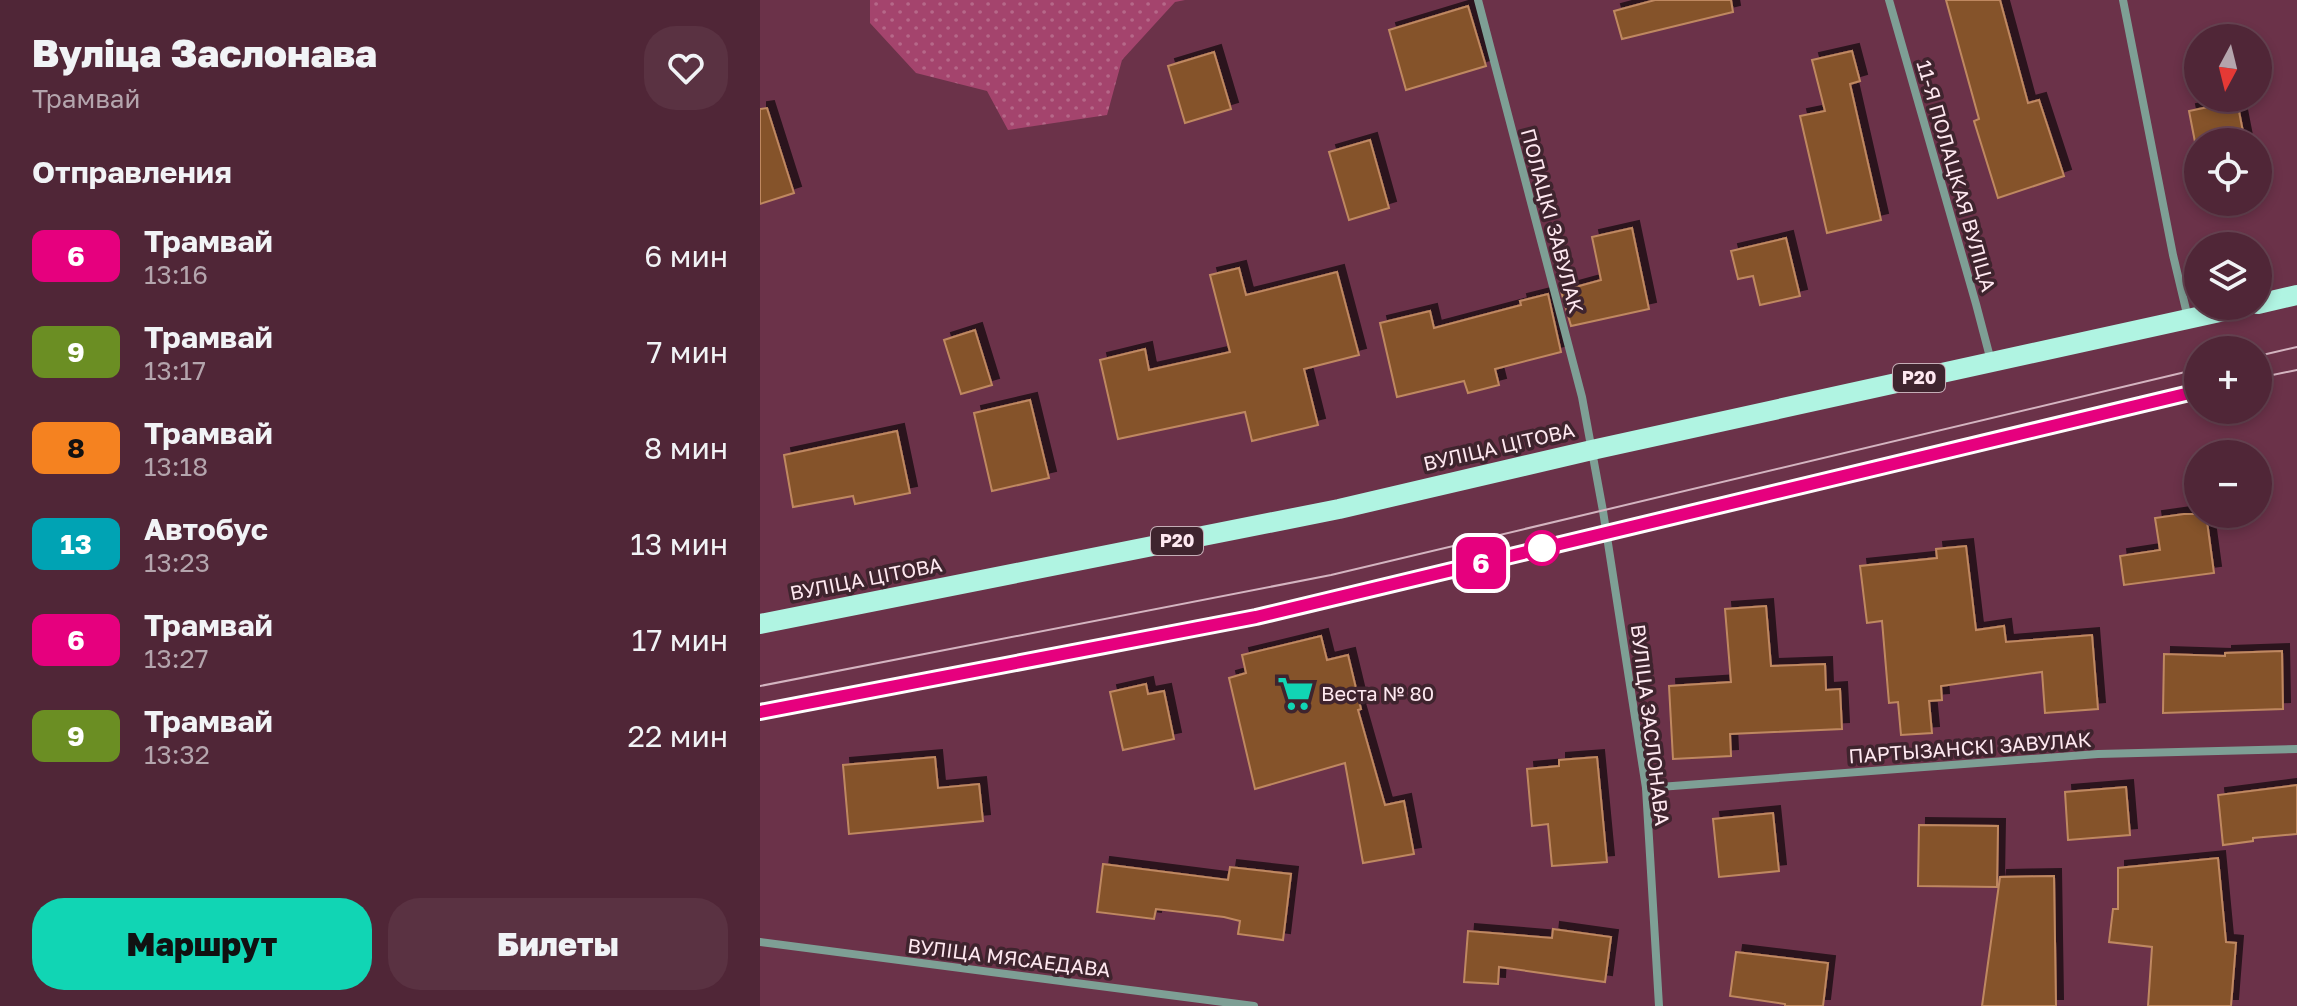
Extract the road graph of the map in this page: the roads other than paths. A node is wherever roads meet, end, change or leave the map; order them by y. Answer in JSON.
{"nodes":[{"id":1,"x":1478,"y":0,"type":"edge"},
{"id":2,"x":1889,"y":0,"type":"edge"},
{"id":3,"x":2123,"y":0,"type":"edge"},
{"id":4,"x":2297,"y":295,"type":"edge"},
{"id":5,"x":2272,"y":301,"type":"edge"},
{"id":6,"x":2184,"y":302,"type":"edge"},
{"id":7,"x":2184,"y":320,"type":"edge"},
{"id":8,"x":1991,"y":362,"type":"junction"},
{"id":9,"x":1592,"y":450,"type":"junction"},
{"id":10,"x":760,"y":624,"type":"edge"},
{"id":11,"x":2297,"y":749,"type":"edge"},
{"id":12,"x":1646,"y":788,"type":"junction"},
{"id":13,"x":760,"y":942,"type":"edge"},
{"id":14,"x":1155,"y":994,"type":"junction"},
{"id":15,"x":1154,"y":1006,"type":"edge"},
{"id":16,"x":1254,"y":1006,"type":"edge"},
{"id":17,"x":1659,"y":1006,"type":"edge"}],
"edges":[{"from":1,"to":9,"type":"street","name":"ПОЛАЦКІ ЗАВУЛАК"},
{"from":2,"to":8,"type":"street","name":"11-Я ПОЛАЦКАЯ ВУЛІЦА"},
{"from":3,"to":6,"type":"street"},
{"from":4,"to":5,"type":"main road"},
{"from":7,"to":8,"type":"main road","name":"ВУЛІЦА ЦІТОВА","number":"Р20"},
{"from":8,"to":9,"type":"main road","name":"ВУЛІЦА ЦІТОВА","number":"Р20"},
{"from":9,"to":10,"type":"main road","name":"ВУЛІЦА ЦІТОВА","number":"Р20"},
{"from":9,"to":12,"type":"street","name":"ВУЛІЦА ЗАСЛОНАВА"},
{"from":11,"to":12,"type":"street","name":"ПАРТЫЗАНСКІ ЗАВУЛАК"},
{"from":12,"to":17,"type":"street","name":"ВУЛІЦА ЗАСЛОНАВА"},
{"from":13,"to":14,"type":"street","name":"ВУЛІЦА МЯСАЕДАВА"},
{"from":14,"to":15,"type":"street"},
{"from":14,"to":16,"type":"street","name":"ВУЛІЦА МЯСАЕДАВА"}]}
